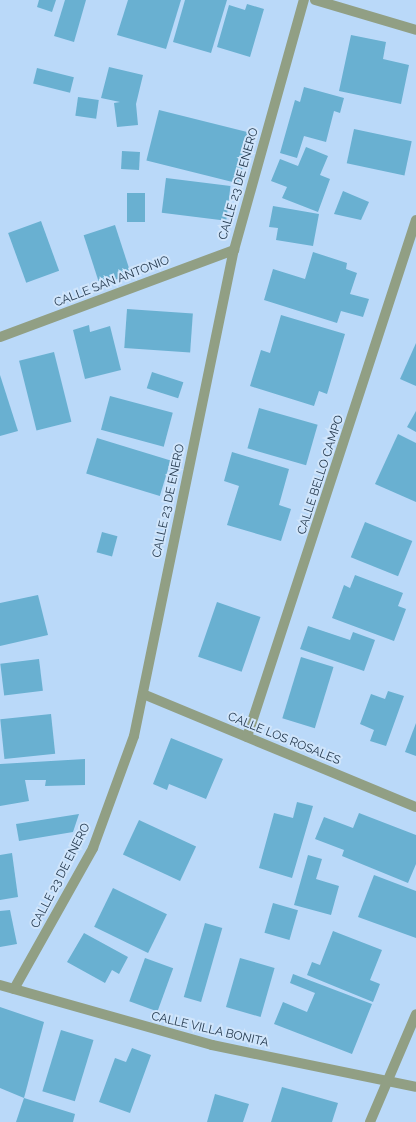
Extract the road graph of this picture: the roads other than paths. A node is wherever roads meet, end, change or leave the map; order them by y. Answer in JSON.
{"nodes":[{"id":1,"x":304,"y":0,"type":"edge"},
{"id":2,"x":315,"y":0,"type":"edge"},
{"id":3,"x":416,"y":30,"type":"edge"},
{"id":4,"x":416,"y":220,"type":"edge"},
{"id":5,"x":234,"y":250,"type":"junction"},
{"id":6,"x":0,"y":338,"type":"edge"},
{"id":7,"x":143,"y":694,"type":"junction"},
{"id":8,"x":247,"y":737,"type":"junction"},
{"id":9,"x":416,"y":807,"type":"edge"},
{"id":10,"x":0,"y":985,"type":"edge"},
{"id":11,"x":14,"y":989,"type":"junction"},
{"id":12,"x":416,"y":1014,"type":"edge"},
{"id":13,"x":388,"y":1080,"type":"junction"},
{"id":14,"x":416,"y":1088,"type":"edge"},
{"id":15,"x":370,"y":1122,"type":"edge"}],
"edges":[{"from":1,"to":5,"type":"street","name":"CALLE 23 DE ENERO"},
{"from":2,"to":3,"type":"street"},
{"from":4,"to":8,"type":"street","name":"CALLE BELLO CAMPO"},
{"from":5,"to":6,"type":"street","name":"CALLE SAN ANTONIO"},
{"from":5,"to":7,"type":"street","name":"CALLE 23 DE ENERO"},
{"from":7,"to":8,"type":"street","name":"CALLE LOS ROSALES"},
{"from":7,"to":11,"type":"street","name":"CALLE 23 DE ENERO"},
{"from":8,"to":9,"type":"street","name":"CALLE LOS ROSALES"},
{"from":10,"to":11,"type":"street","name":"CALLE VILLA BONITA"},
{"from":11,"to":13,"type":"street","name":"CALLE VILLA BONITA"},
{"from":12,"to":13,"type":"street"},
{"from":13,"to":14,"type":"street","name":"CALLE VILLA BONITA"},
{"from":13,"to":15,"type":"street"}]}
